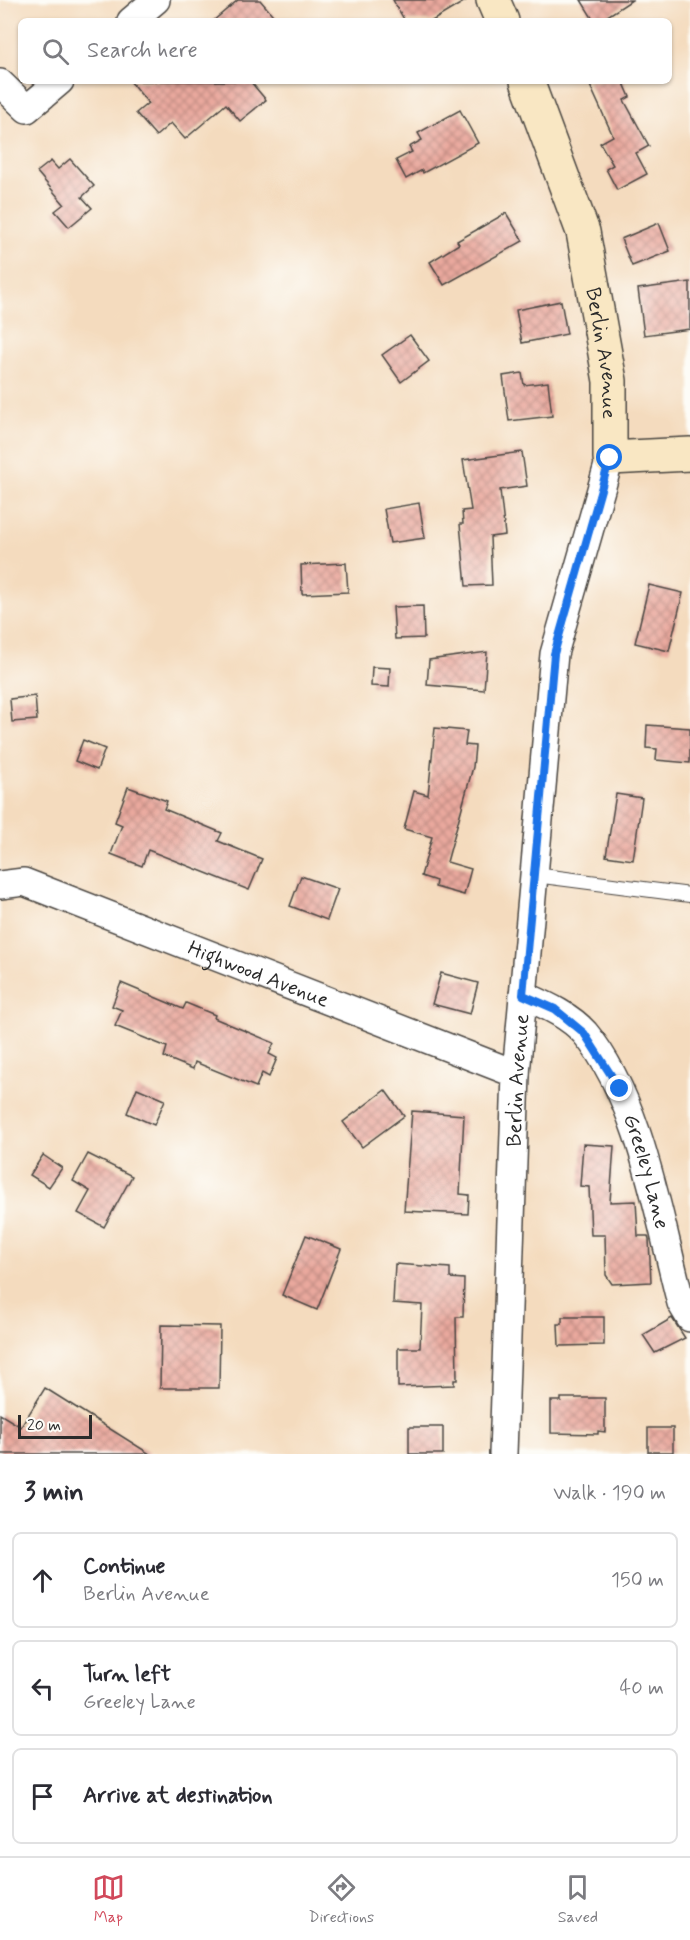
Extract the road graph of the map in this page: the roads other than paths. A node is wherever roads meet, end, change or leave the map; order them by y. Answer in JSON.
{"nodes":[{"id":1,"x":156,"y":0,"type":"edge"},
{"id":2,"x":493,"y":0,"type":"edge"},
{"id":3,"x":135,"y":18,"type":"edge"},
{"id":4,"x":501,"y":18,"type":"edge"},
{"id":5,"x":0,"y":83,"type":"edge"},
{"id":6,"x":56,"y":84,"type":"edge"},
{"id":7,"x":528,"y":84,"type":"edge"},
{"id":8,"x":690,"y":454,"type":"edge"},
{"id":9,"x":610,"y":458,"type":"junction"},
{"id":10,"x":535,"y":875,"type":"junction"},
{"id":11,"x":0,"y":885,"type":"edge"},
{"id":12,"x":690,"y":895,"type":"edge"},
{"id":13,"x":523,"y":995,"type":"junction"},
{"id":14,"x":516,"y":1074,"type":"junction"},
{"id":15,"x":690,"y":1318,"type":"edge"},
{"id":16,"x":503,"y":1454,"type":"edge"}],
"edges":[{"from":1,"to":3,"type":"street"},
{"from":2,"to":4,"type":"street"},
{"from":5,"to":6,"type":"street"},
{"from":7,"to":9,"type":"street","name":"Berlin Avenue"},
{"from":8,"to":9,"type":"street"},
{"from":9,"to":10,"type":"street","name":"Berlin Avenue"},
{"from":10,"to":12,"type":"lane"},
{"from":10,"to":13,"type":"street","name":"Berlin Avenue"},
{"from":11,"to":14,"type":"street","name":"Highwood Avenue"},
{"from":13,"to":14,"type":"street","name":"Berlin Avenue"},
{"from":13,"to":15,"type":"street","name":"Greeley Lane"},
{"from":14,"to":16,"type":"street","name":"Berlin Avenue"}]}
